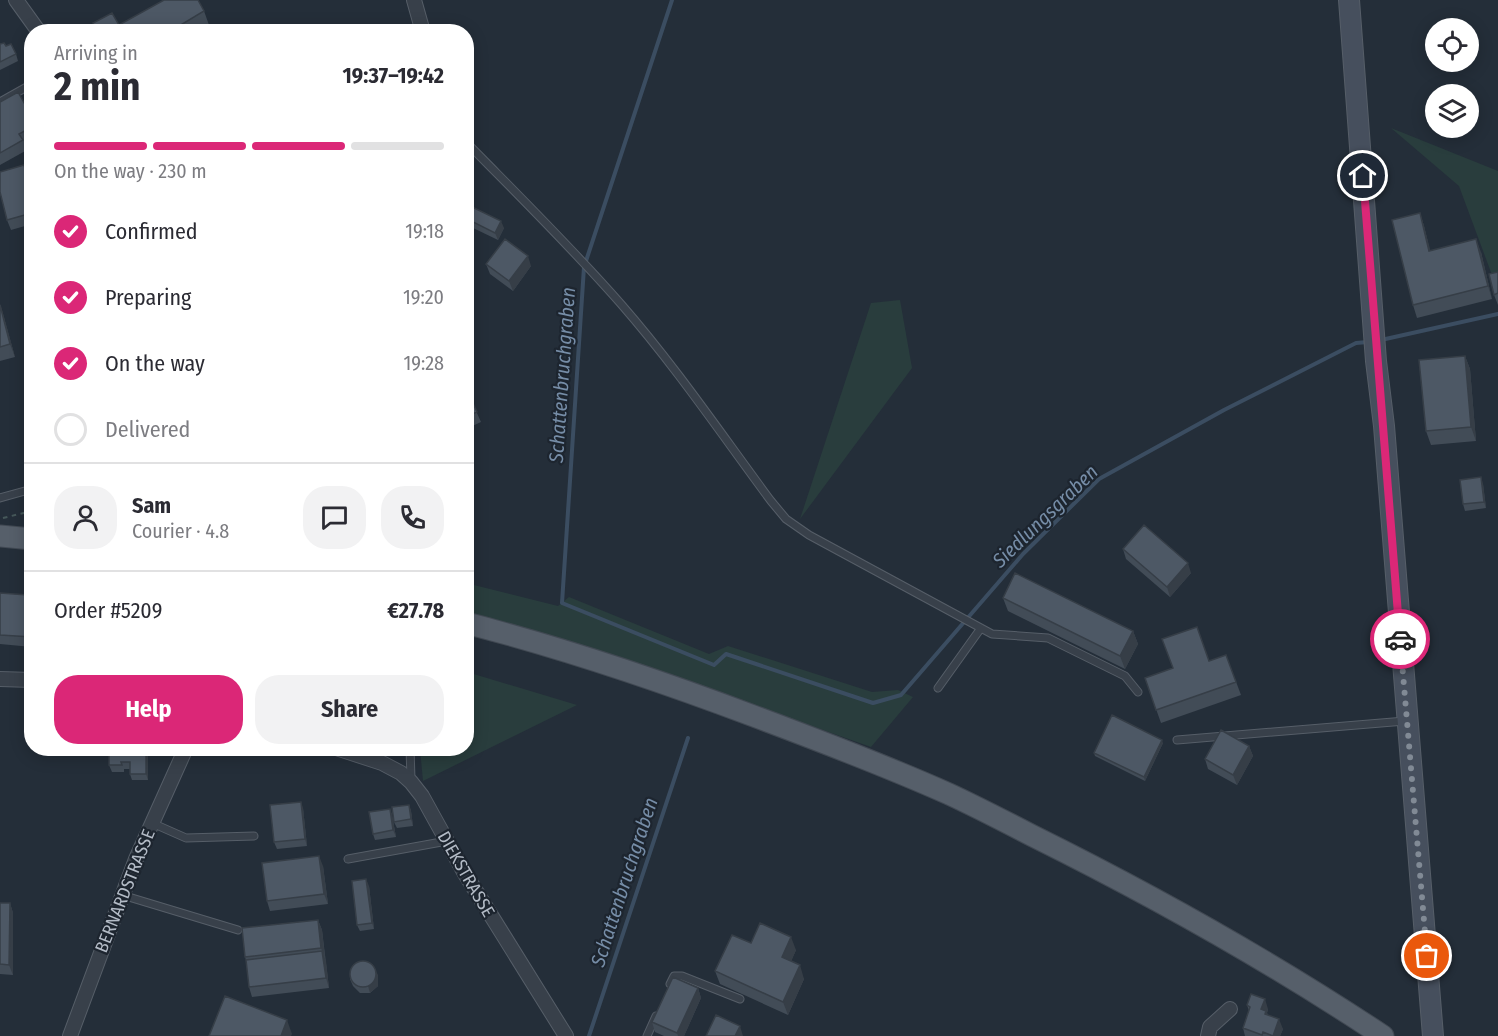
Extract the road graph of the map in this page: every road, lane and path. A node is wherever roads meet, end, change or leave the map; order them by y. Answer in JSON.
{"nodes":[{"id":1,"x":16,"y":0,"type":"edge"},
{"id":2,"x":414,"y":0,"type":"edge"},
{"id":3,"x":1349,"y":0,"type":"edge"},
{"id":4,"x":33,"y":24,"type":"edge"},
{"id":5,"x":421,"y":24,"type":"edge"},
{"id":6,"x":24,"y":88,"type":"edge"},
{"id":7,"x":0,"y":102,"type":"edge"},
{"id":8,"x":474,"y":150,"type":"edge"},
{"id":9,"x":24,"y":491,"type":"edge"},
{"id":10,"x":0,"y":498,"type":"edge"},
{"id":11,"x":24,"y":513,"type":"edge"},
{"id":12,"x":0,"y":519,"type":"edge"},
{"id":13,"x":0,"y":536,"type":"edge"},
{"id":14,"x":24,"y":538,"type":"edge"},
{"id":15,"x":474,"y":625,"type":"edge"},
{"id":16,"x":978,"y":626,"type":"junction"},
{"id":17,"x":0,"y":679,"type":"edge"},
{"id":18,"x":24,"y":680,"type":"edge"},
{"id":19,"x":938,"y":688,"type":"dead end"},
{"id":20,"x":1138,"y":692,"type":"dead end"},
{"id":21,"x":1407,"y":721,"type":"junction"},
{"id":22,"x":1177,"y":740,"type":"dead end"},
{"id":23,"x":182,"y":756,"type":"edge"},
{"id":24,"x":361,"y":756,"type":"edge"},
{"id":25,"x":410,"y":756,"type":"edge"},
{"id":26,"x":411,"y":782,"type":"junction"},
{"id":27,"x":152,"y":823,"type":"junction"},
{"id":28,"x":254,"y":836,"type":"dead end"},
{"id":29,"x":447,"y":841,"type":"junction"},
{"id":30,"x":348,"y":858,"type":"dead end"},
{"id":31,"x":122,"y":895,"type":"junction"},
{"id":32,"x":238,"y":930,"type":"dead end"},
{"id":33,"x":669,"y":987,"type":"edge"},
{"id":34,"x":740,"y":999,"type":"dead end"},
{"id":35,"x":659,"y":1008,"type":"edge"},
{"id":36,"x":1230,"y":1008,"type":"dead end"},
{"id":37,"x":70,"y":1036,"type":"edge"},
{"id":38,"x":566,"y":1036,"type":"edge"},
{"id":39,"x":647,"y":1036,"type":"edge"},
{"id":40,"x":1208,"y":1036,"type":"edge"},
{"id":41,"x":1383,"y":1036,"type":"edge"},
{"id":42,"x":1433,"y":1036,"type":"edge"}],
"edges":[{"from":1,"to":4,"type":"street"},
{"from":2,"to":5,"type":"street"},
{"from":3,"to":21,"type":"main road"},
{"from":6,"to":7,"type":"lane"},
{"from":8,"to":16,"type":"lane"},
{"from":9,"to":10,"type":"lane"},
{"from":11,"to":12,"type":"path"},
{"from":13,"to":14,"type":"main road"},
{"from":15,"to":41,"type":"main road"},
{"from":16,"to":19,"type":"lane"},
{"from":16,"to":20,"type":"lane"},
{"from":17,"to":18,"type":"street"},
{"from":21,"to":22,"type":"lane"},
{"from":21,"to":42,"type":"main road"},
{"from":23,"to":27,"type":"street","name":"BERNARDSTRASSE"},
{"from":24,"to":26,"type":"street","name":"DIEKSTRASSE"},
{"from":25,"to":26,"type":"lane"},
{"from":26,"to":29,"type":"street","name":"DIEKSTRASSE"},
{"from":27,"to":28,"type":"lane"},
{"from":27,"to":31,"type":"street","name":"BERNARDSTRASSE"},
{"from":29,"to":30,"type":"lane"},
{"from":29,"to":38,"type":"street","name":"DIEKSTRASSE"},
{"from":31,"to":32,"type":"lane"},
{"from":31,"to":37,"type":"street","name":"BERNARDSTRASSE"},
{"from":33,"to":34,"type":"lane"},
{"from":35,"to":39,"type":"lane"},
{"from":36,"to":40,"type":"street"}]}
